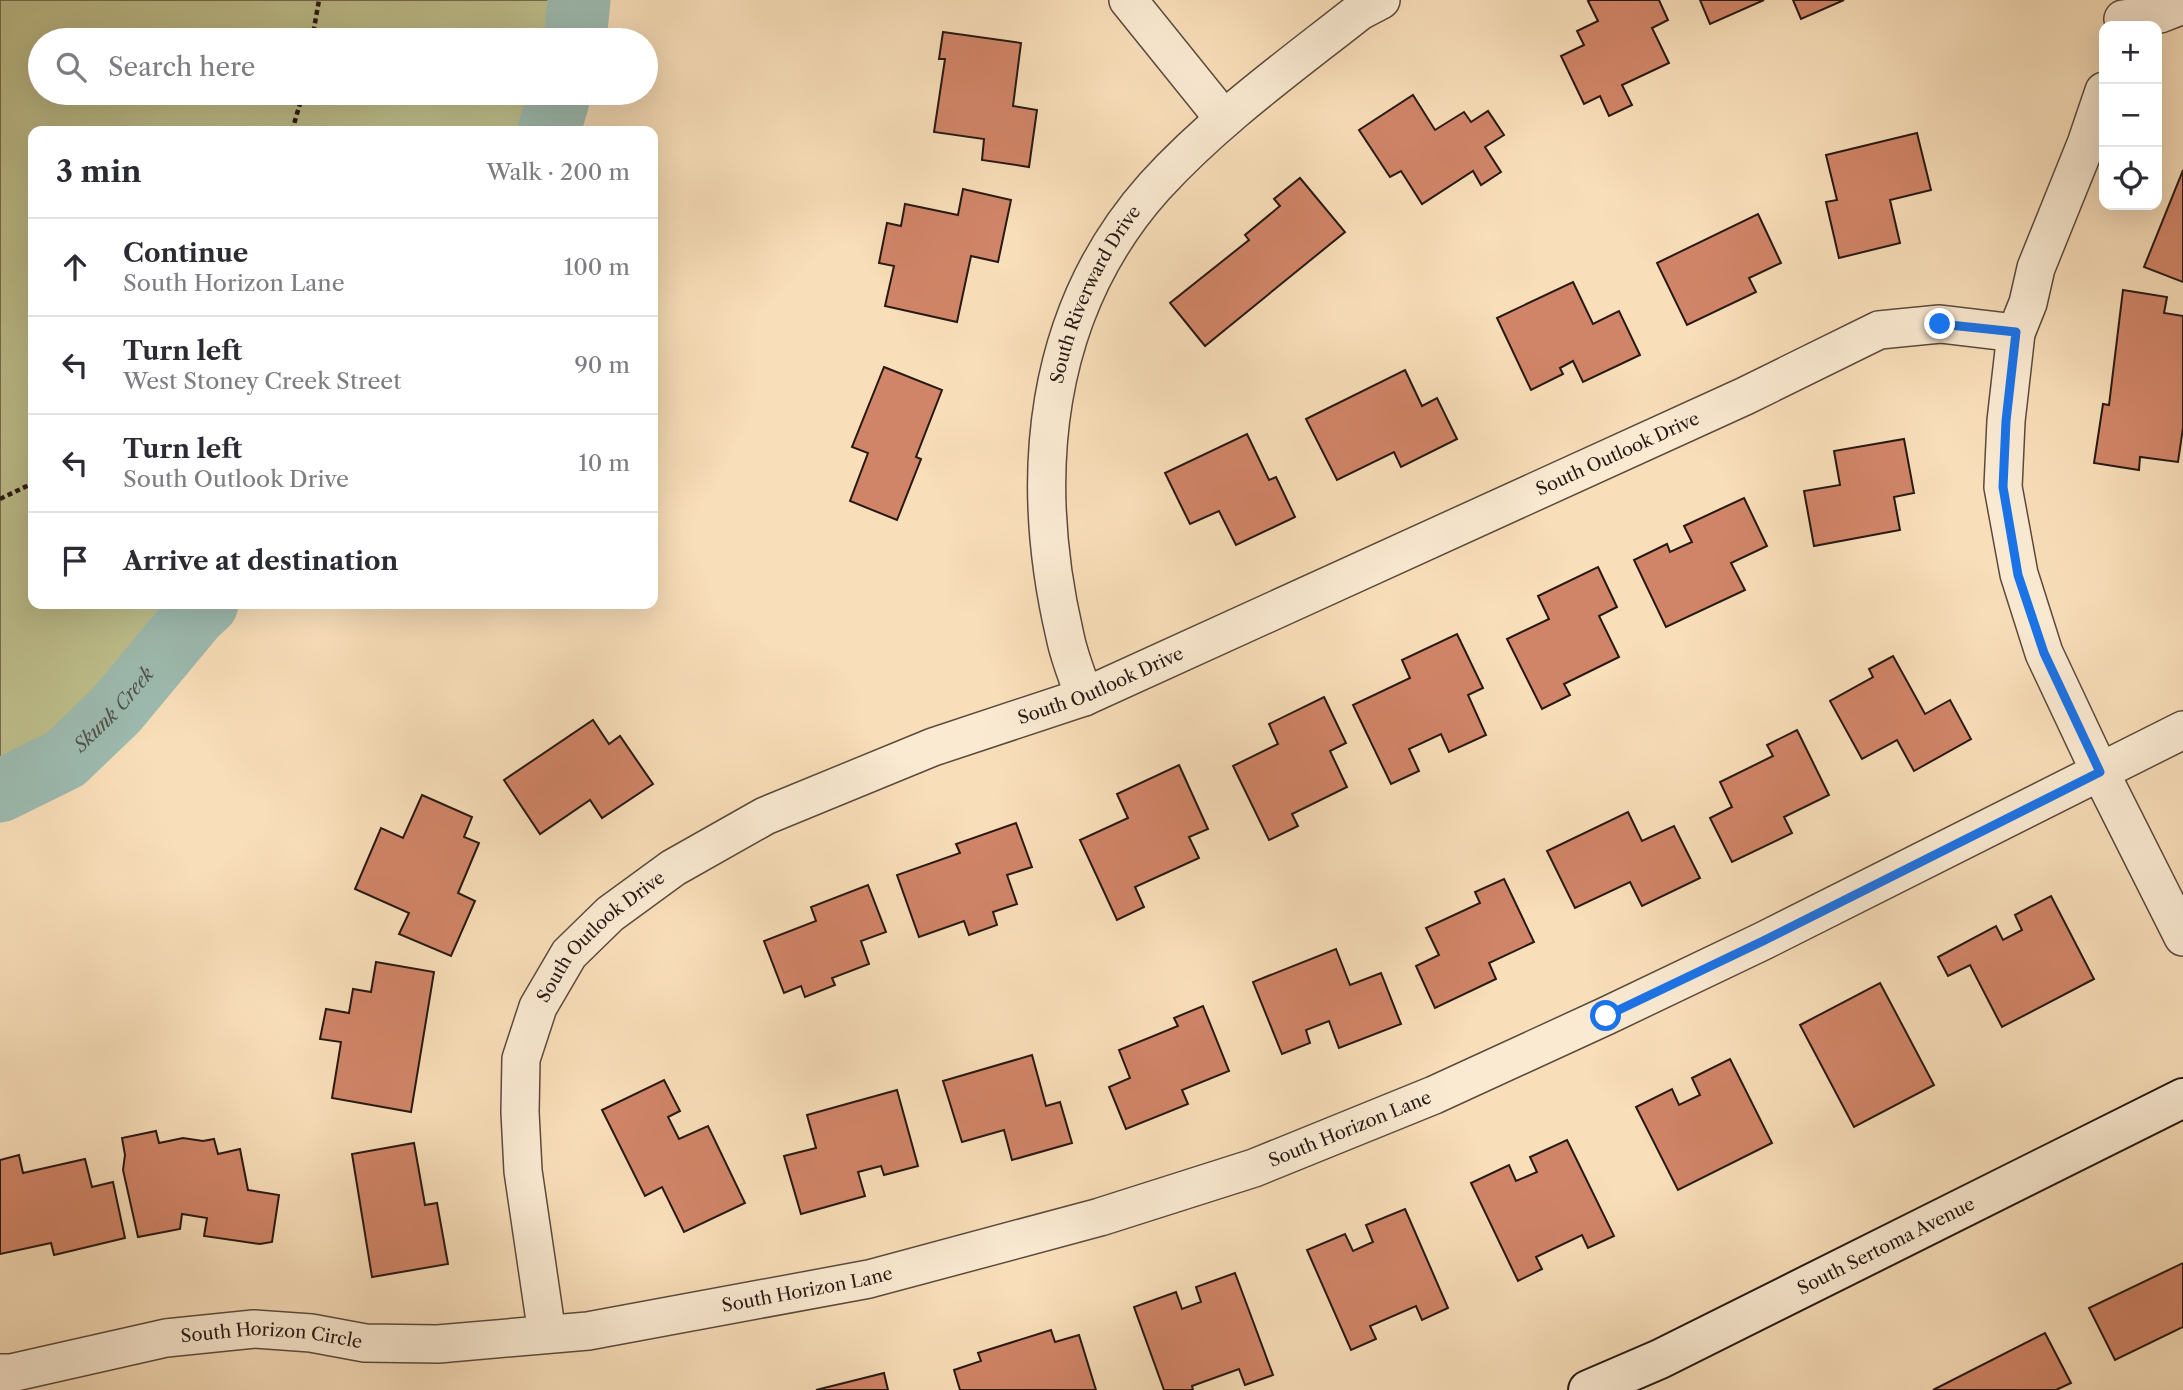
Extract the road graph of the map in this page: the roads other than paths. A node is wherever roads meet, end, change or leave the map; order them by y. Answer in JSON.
{"nodes":[{"id":1,"x":1128,"y":0,"type":"edge"},
{"id":2,"x":1381,"y":0,"type":"edge"},
{"id":3,"x":2183,"y":5,"type":"edge"},
{"id":4,"x":2122,"y":15,"type":"edge"},
{"id":5,"x":2099,"y":106,"type":"edge"},
{"id":6,"x":1224,"y":119,"type":"junction"},
{"id":7,"x":2016,"y":332,"type":"junction"},
{"id":8,"x":1084,"y":697,"type":"junction"},
{"id":9,"x":2183,"y":730,"type":"edge"},
{"id":10,"x":2100,"y":772,"type":"junction"},
{"id":11,"x":2183,"y":937,"type":"edge"},
{"id":12,"x":2183,"y":1098,"type":"edge"},
{"id":13,"x":547,"y":1334,"type":"junction"},
{"id":14,"x":0,"y":1373,"type":"edge"},
{"id":15,"x":1588,"y":1390,"type":"edge"}],
"edges":[{"from":1,"to":6,"type":"street"},
{"from":2,"to":6,"type":"street","name":"South Riverward Drive"},
{"from":3,"to":4,"type":"street"},
{"from":5,"to":7,"type":"street"},
{"from":6,"to":8,"type":"street","name":"South Riverward Drive"},
{"from":7,"to":8,"type":"street","name":"South Outlook Drive"},
{"from":7,"to":10,"type":"street"},
{"from":8,"to":13,"type":"street","name":"South Outlook Drive"},
{"from":9,"to":10,"type":"street","name":"South Horizon Lane"},
{"from":10,"to":11,"type":"street"},
{"from":10,"to":13,"type":"street","name":"South Horizon Lane"},
{"from":12,"to":15,"type":"main road","name":"South Sertoma Avenue"},
{"from":13,"to":14,"type":"street","name":"South Horizon Circle"}]}
